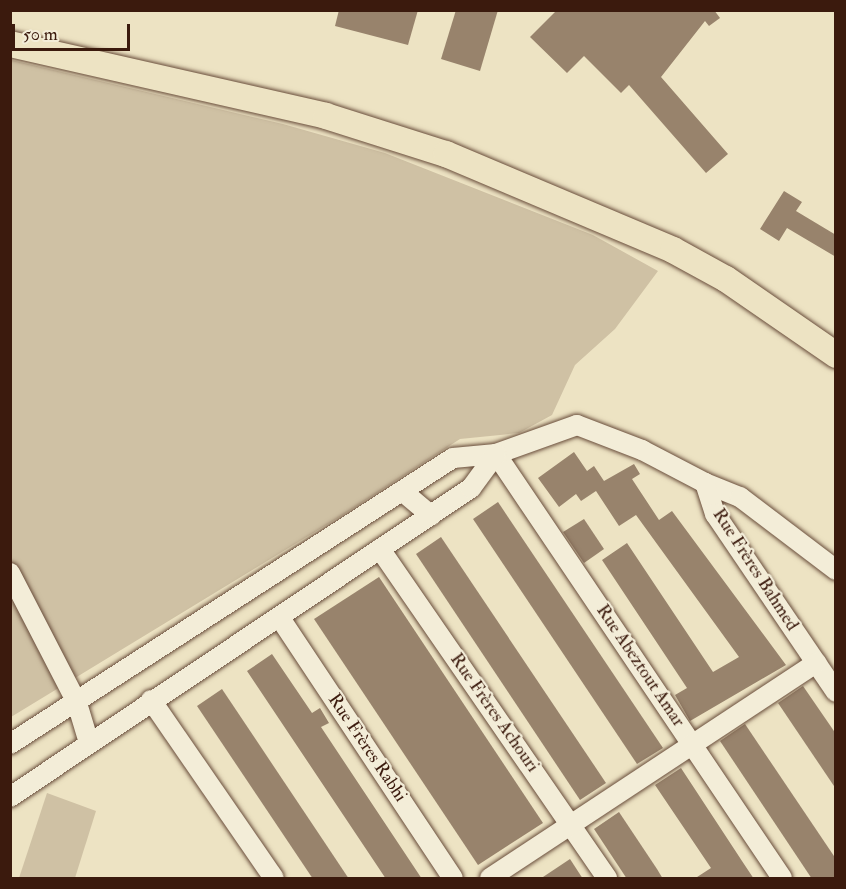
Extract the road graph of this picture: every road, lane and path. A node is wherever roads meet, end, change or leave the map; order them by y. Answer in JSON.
{"nodes":[{"id":1,"x":10,"y":44,"type":"edge"},
{"id":2,"x":836,"y":355,"type":"edge"},
{"id":3,"x":496,"y":454,"type":"junction"},
{"id":4,"x":705,"y":483,"type":"junction"},
{"id":5,"x":402,"y":490,"type":"junction"},
{"id":6,"x":431,"y":515,"type":"junction"},
{"id":7,"x":380,"y":549,"type":"junction"},
{"id":8,"x":836,"y":570,"type":"edge"},
{"id":9,"x":10,"y":573,"type":"edge"},
{"id":10,"x":280,"y":618,"type":"junction"},
{"id":11,"x":816,"y":663,"type":"junction"},
{"id":12,"x":836,"y":692,"type":"edge"},
{"id":13,"x":152,"y":700,"type":"junction"},
{"id":14,"x":76,"y":703,"type":"junction"},
{"id":15,"x":89,"y":743,"type":"junction"},
{"id":16,"x":10,"y":744,"type":"edge"},
{"id":17,"x":692,"y":745,"type":"junction"},
{"id":18,"x":10,"y":797,"type":"edge"},
{"id":19,"x":571,"y":825,"type":"junction"},
{"id":20,"x":274,"y":879,"type":"edge"},
{"id":21,"x":453,"y":879,"type":"edge"},
{"id":22,"x":490,"y":879,"type":"edge"},
{"id":23,"x":607,"y":879,"type":"edge"},
{"id":24,"x":782,"y":879,"type":"edge"}],
"edges":[{"from":1,"to":2,"type":"main road"},
{"from":3,"to":4,"type":"street"},
{"from":3,"to":5,"type":"street"},
{"from":3,"to":6,"type":"street"},
{"from":3,"to":17,"type":"street","name":"Rue Abeztout Amar"},
{"from":4,"to":8,"type":"street"},
{"from":4,"to":11,"type":"street","name":"Rue Frères Bahmed"},
{"from":5,"to":6,"type":"street"},
{"from":5,"to":14,"type":"street"},
{"from":6,"to":7,"type":"street"},
{"from":7,"to":10,"type":"street"},
{"from":7,"to":19,"type":"street","name":"Rue Frères Achouri"},
{"from":9,"to":14,"type":"street"},
{"from":10,"to":13,"type":"street"},
{"from":10,"to":21,"type":"street","name":"Rue Frères Rabhi"},
{"from":11,"to":12,"type":"street","name":"Rue Frères Bahmed"},
{"from":11,"to":17,"type":"street"},
{"from":13,"to":15,"type":"street"},
{"from":13,"to":20,"type":"street"},
{"from":14,"to":15,"type":"street"},
{"from":14,"to":16,"type":"street"},
{"from":15,"to":18,"type":"street"},
{"from":17,"to":19,"type":"street"},
{"from":17,"to":24,"type":"street","name":"Rue Abeztout Amar"},
{"from":19,"to":22,"type":"street"},
{"from":19,"to":23,"type":"street","name":"Rue Frères Achouri"}]}
